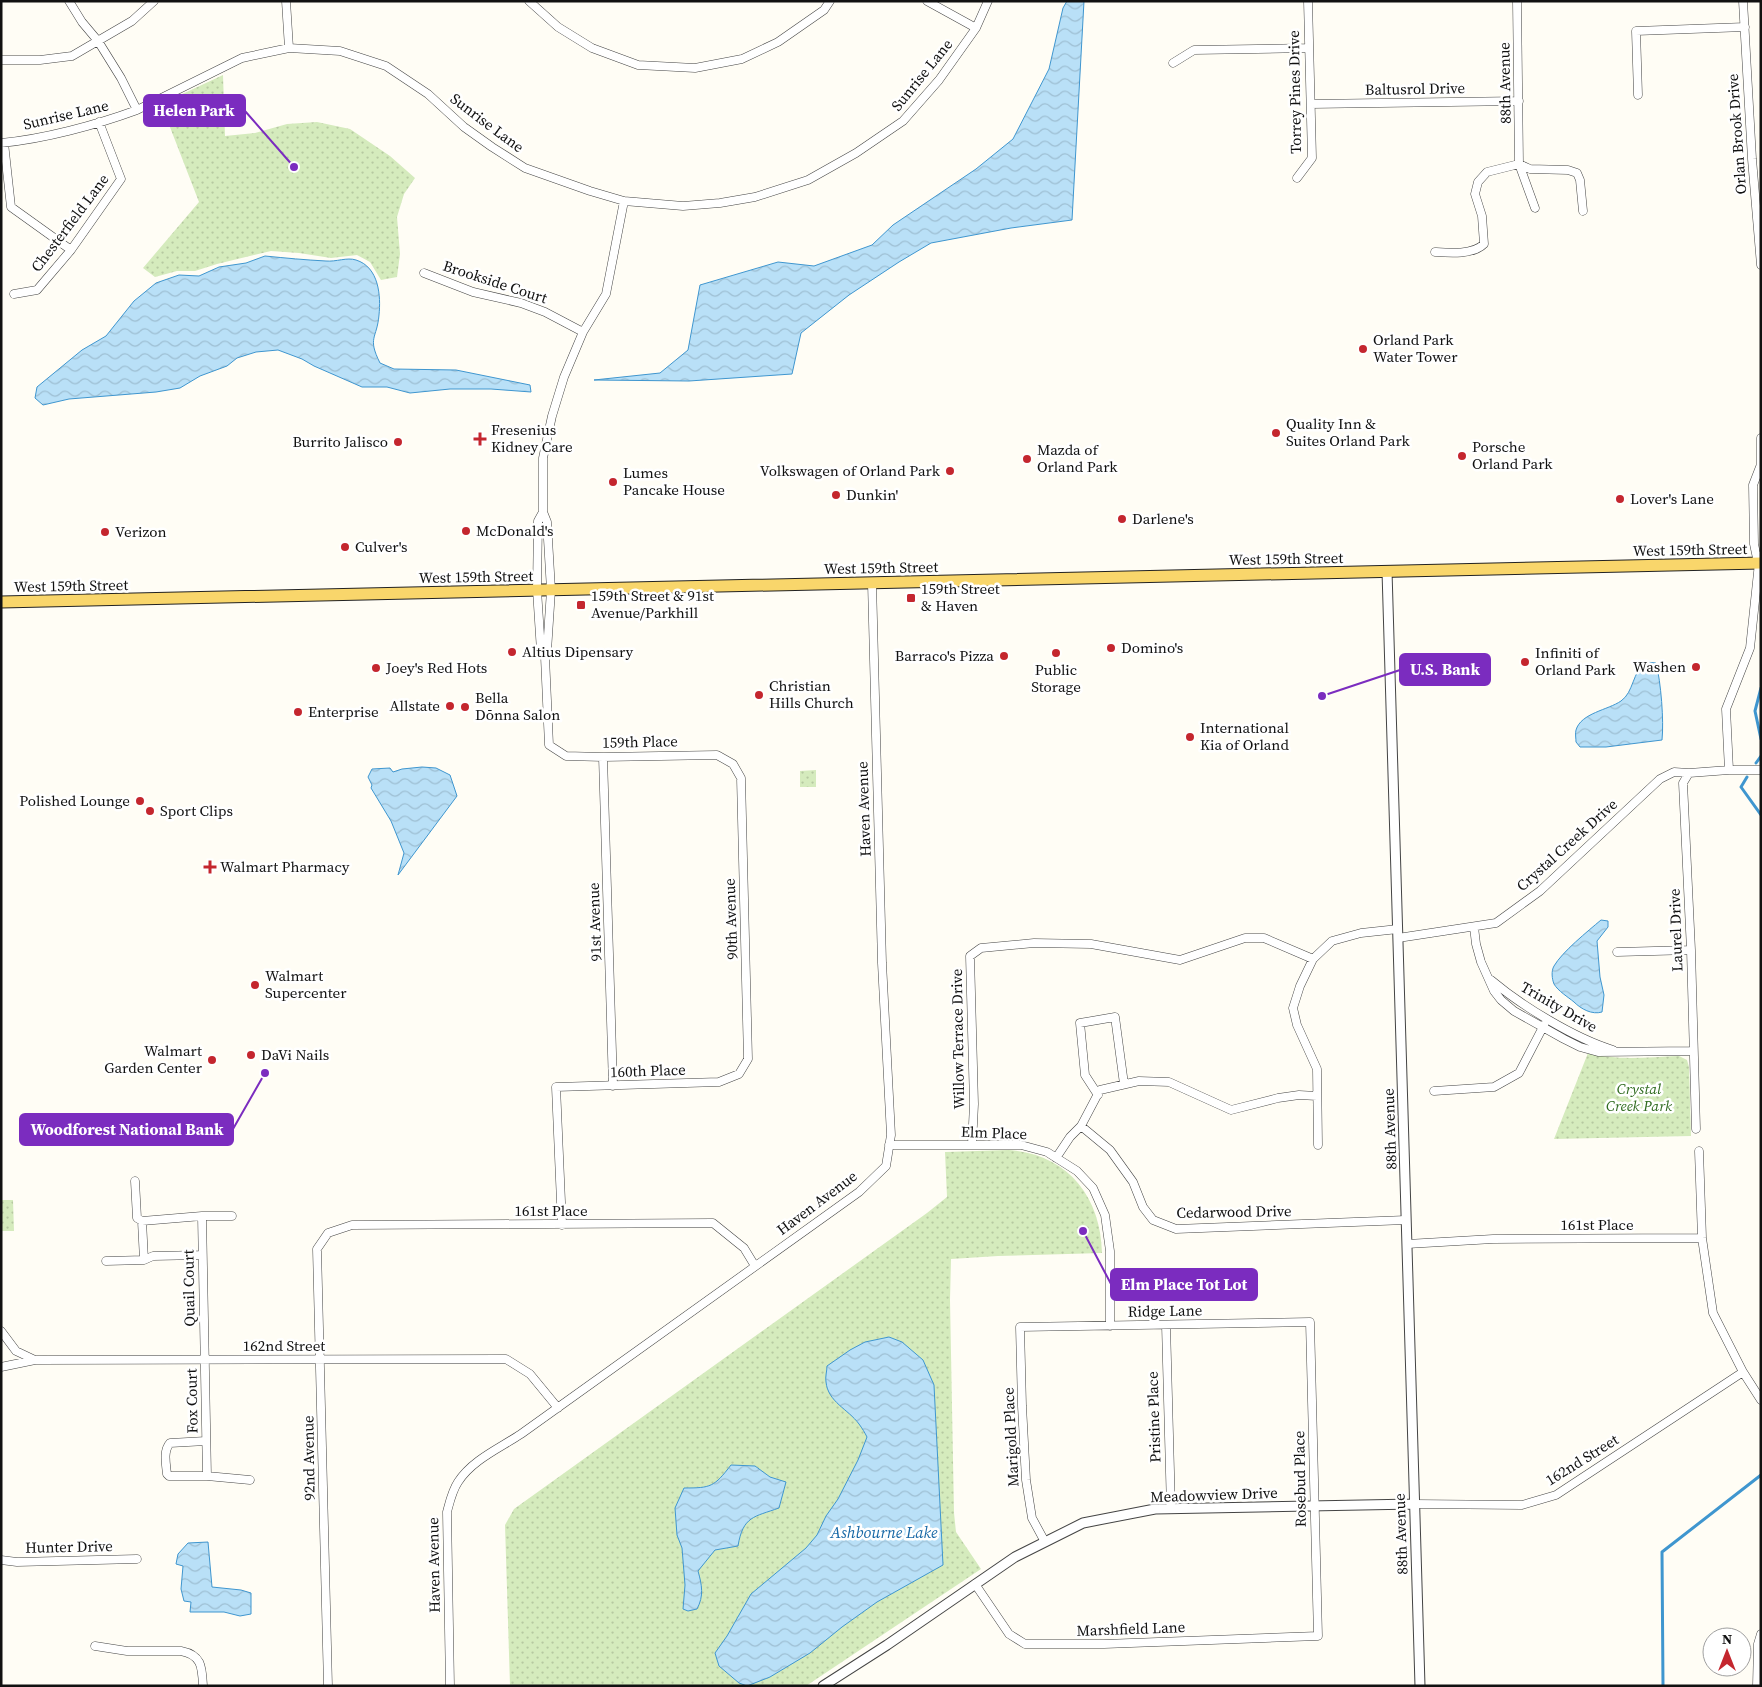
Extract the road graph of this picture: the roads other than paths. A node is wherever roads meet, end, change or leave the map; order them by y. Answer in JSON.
{"nodes":[{"id":1,"x":69,"y":1,"type":"edge"},
{"id":2,"x":154,"y":1,"type":"edge"},
{"id":3,"x":286,"y":1,"type":"edge"},
{"id":4,"x":529,"y":1,"type":"edge"},
{"id":5,"x":830,"y":1,"type":"edge"},
{"id":6,"x":927,"y":1,"type":"edge"},
{"id":7,"x":988,"y":1,"type":"edge"},
{"id":8,"x":1308,"y":1,"type":"edge"},
{"id":9,"x":1517,"y":1,"type":"edge"},
{"id":10,"x":1743,"y":1,"type":"edge"},
{"id":11,"x":1745,"y":27,"type":"junction"},
{"id":12,"x":976,"y":28,"type":"junction"},
{"id":13,"x":98,"y":41,"type":"junction"},
{"id":14,"x":289,"y":48,"type":"junction"},
{"id":15,"x":1309,"y":48,"type":"junction"},
{"id":16,"x":1,"y":60,"type":"edge"},
{"id":17,"x":1173,"y":63,"type":"dead end"},
{"id":18,"x":1638,"y":95,"type":"dead end"},
{"id":19,"x":1519,"y":101,"type":"junction"},
{"id":20,"x":1311,"y":104,"type":"junction"},
{"id":21,"x":137,"y":110,"type":"junction"},
{"id":22,"x":99,"y":122,"type":"junction"},
{"id":23,"x":2,"y":143,"type":"edge"},
{"id":24,"x":1519,"y":164,"type":"junction"},
{"id":25,"x":1298,"y":178,"type":"dead end"},
{"id":26,"x":624,"y":201,"type":"junction"},
{"id":27,"x":1535,"y":208,"type":"dead end"},
{"id":28,"x":1583,"y":211,"type":"dead end"},
{"id":29,"x":71,"y":250,"type":"junction"},
{"id":30,"x":1435,"y":252,"type":"dead end"},
{"id":31,"x":1761,"y":265,"type":"edge"},
{"id":32,"x":424,"y":273,"type":"dead end"},
{"id":33,"x":14,"y":294,"type":"dead end"},
{"id":34,"x":583,"y":332,"type":"junction"},
{"id":35,"x":1761,"y":438,"type":"edge"},
{"id":36,"x":1760,"y":469,"type":"edge"},
{"id":37,"x":543,"y":512,"type":"junction"},
{"id":38,"x":1760,"y":561,"type":"edge"},
{"id":39,"x":1387,"y":571,"type":"junction"},
{"id":40,"x":872,"y":583,"type":"junction"},
{"id":41,"x":537,"y":590,"type":"junction"},
{"id":42,"x":551,"y":590,"type":"junction"},
{"id":43,"x":1,"y":602,"type":"edge"},
{"id":44,"x":545,"y":657,"type":"junction"},
{"id":45,"x":603,"y":757,"type":"junction"},
{"id":46,"x":733,"y":764,"type":"joint"},
{"id":47,"x":1729,"y":770,"type":"junction"},
{"id":48,"x":1761,"y":770,"type":"edge"},
{"id":49,"x":1689,"y":773,"type":"junction"},
{"id":50,"x":1474,"y":927,"type":"junction"},
{"id":51,"x":1398,"y":928,"type":"junction"},
{"id":52,"x":1398,"y":938,"type":"junction"},
{"id":53,"x":1691,"y":950,"type":"junction"},
{"id":54,"x":1617,"y":952,"type":"dead end"},
{"id":55,"x":1313,"y":959,"type":"junction"},
{"id":56,"x":1488,"y":978,"type":"junction"},
{"id":57,"x":1548,"y":1018,"type":"junction"},
{"id":58,"x":1543,"y":1028,"type":"junction"},
{"id":59,"x":1694,"y":1052,"type":"junction"},
{"id":60,"x":1622,"y":1053,"type":"junction"},
{"id":61,"x":739,"y":1074,"type":"joint"},
{"id":62,"x":1124,"y":1084,"type":"junction"},
{"id":63,"x":613,"y":1086,"type":"junction"},
{"id":64,"x":1434,"y":1091,"type":"dead end"},
{"id":65,"x":1098,"y":1095,"type":"junction"},
{"id":66,"x":1316,"y":1096,"type":"junction"},
{"id":67,"x":1081,"y":1126,"type":"junction"},
{"id":68,"x":1696,"y":1129,"type":"dead end"},
{"id":69,"x":1318,"y":1145,"type":"dead end"},
{"id":70,"x":889,"y":1146,"type":"junction"},
{"id":71,"x":972,"y":1146,"type":"junction"},
{"id":72,"x":1698,"y":1151,"type":"dead end"},
{"id":73,"x":1056,"y":1158,"type":"junction"},
{"id":74,"x":135,"y":1181,"type":"dead end"},
{"id":75,"x":202,"y":1216,"type":"junction"},
{"id":76,"x":232,"y":1216,"type":"dead end"},
{"id":77,"x":1406,"y":1220,"type":"junction"},
{"id":78,"x":142,"y":1221,"type":"junction"},
{"id":79,"x":562,"y":1225,"type":"junction"},
{"id":80,"x":328,"y":1233,"type":"joint"},
{"id":81,"x":1702,"y":1238,"type":"junction"},
{"id":82,"x":1407,"y":1244,"type":"junction"},
{"id":83,"x":202,"y":1255,"type":"junction"},
{"id":84,"x":144,"y":1260,"type":"junction"},
{"id":85,"x":106,"y":1261,"type":"dead end"},
{"id":86,"x":755,"y":1266,"type":"junction"},
{"id":87,"x":1310,"y":1322,"type":"joint"},
{"id":88,"x":1166,"y":1325,"type":"junction"},
{"id":89,"x":1110,"y":1326,"type":"junction"},
{"id":90,"x":1020,"y":1327,"type":"joint"},
{"id":91,"x":1,"y":1331,"type":"edge"},
{"id":92,"x":35,"y":1360,"type":"junction"},
{"id":93,"x":204,"y":1360,"type":"junction"},
{"id":94,"x":320,"y":1360,"type":"junction"},
{"id":95,"x":1,"y":1367,"type":"edge"},
{"id":96,"x":1743,"y":1372,"type":"junction"},
{"id":97,"x":1761,"y":1400,"type":"edge"},
{"id":98,"x":558,"y":1408,"type":"junction"},
{"id":99,"x":206,"y":1441,"type":"junction"},
{"id":100,"x":207,"y":1476,"type":"junction"},
{"id":101,"x":250,"y":1480,"type":"dead end"},
{"id":102,"x":1414,"y":1504,"type":"junction"},
{"id":103,"x":1315,"y":1506,"type":"junction"},
{"id":104,"x":1171,"y":1509,"type":"junction"},
{"id":105,"x":1045,"y":1542,"type":"junction"},
{"id":106,"x":1,"y":1560,"type":"edge"},
{"id":107,"x":137,"y":1560,"type":"dead end"},
{"id":108,"x":975,"y":1584,"type":"junction"},
{"id":109,"x":1761,"y":1634,"type":"edge"},
{"id":110,"x":1318,"y":1636,"type":"joint"},
{"id":111,"x":95,"y":1646,"type":"dead end"},
{"id":112,"x":203,"y":1686,"type":"edge"},
{"id":113,"x":328,"y":1686,"type":"edge"},
{"id":114,"x":450,"y":1686,"type":"edge"},
{"id":115,"x":822,"y":1686,"type":"edge"},
{"id":116,"x":1420,"y":1686,"type":"edge"},
{"id":117,"x":1757,"y":1686,"type":"edge"}],
"edges":[{"from":1,"to":13,"type":"street"},
{"from":2,"to":13,"type":"street"},
{"from":3,"to":14,"type":"street"},
{"from":4,"to":5,"type":"street"},
{"from":6,"to":12,"type":"street"},
{"from":7,"to":12,"type":"street","name":"Sunrise Lane"},
{"from":8,"to":15,"type":"street","name":"Torrey Pines Drive"},
{"from":9,"to":19,"type":"street","name":"88th Avenue"},
{"from":10,"to":11,"type":"street","name":"Orlan Brook Drive"},
{"from":11,"to":18,"type":"street"},
{"from":11,"to":31,"type":"street","name":"Orlan Brook Drive"},
{"from":12,"to":26,"type":"street","name":"Sunrise Lane"},
{"from":13,"to":16,"type":"street"},
{"from":13,"to":21,"type":"street"},
{"from":14,"to":21,"type":"street","name":"Sunrise Lane"},
{"from":14,"to":26,"type":"street","name":"Sunrise Lane"},
{"from":15,"to":17,"type":"street"},
{"from":15,"to":20,"type":"street","name":"Torrey Pines Drive"},
{"from":19,"to":20,"type":"street","name":"Baltusrol Drive"},
{"from":19,"to":24,"type":"street","name":"88th Avenue"},
{"from":20,"to":25,"type":"street","name":"Torrey Pines Drive"},
{"from":21,"to":22,"type":"street","name":"Sunrise Lane"},
{"from":22,"to":23,"type":"street","name":"Sunrise Lane"},
{"from":22,"to":29,"type":"street","name":"Chesterfield Lane"},
{"from":23,"to":29,"type":"street"},
{"from":24,"to":27,"type":"street","name":"88th Avenue"},
{"from":24,"to":28,"type":"street"},
{"from":24,"to":30,"type":"street"},
{"from":26,"to":34,"type":"street"},
{"from":29,"to":33,"type":"street","name":"Chesterfield Lane"},
{"from":32,"to":34,"type":"street","name":"Brookside Court"},
{"from":34,"to":37,"type":"street"},
{"from":35,"to":36,"type":"street"},
{"from":36,"to":38,"type":"street"},
{"from":37,"to":41,"type":"street"},
{"from":37,"to":42,"type":"street"},
{"from":38,"to":39,"type":"main road","name":"West 159th Street"},
{"from":38,"to":47,"type":"street"},
{"from":39,"to":40,"type":"main road","name":"West 159th Street"},
{"from":39,"to":51,"type":"street","name":"88th Avenue"},
{"from":40,"to":42,"type":"main road","name":"West 159th Street"},
{"from":40,"to":70,"type":"street","name":"Haven Avenue"},
{"from":41,"to":42,"type":"main road","name":"West 159th Street"},
{"from":41,"to":43,"type":"main road","name":"West 159th Street"},
{"from":41,"to":44,"type":"street"},
{"from":42,"to":44,"type":"street"},
{"from":44,"to":45,"type":"street","name":"159th Place"},
{"from":45,"to":46,"type":"street","name":"159th Place"},
{"from":45,"to":63,"type":"street","name":"91st Avenue"},
{"from":46,"to":61,"type":"street","name":"90th Avenue"},
{"from":47,"to":48,"type":"street"},
{"from":47,"to":49,"type":"street"},
{"from":49,"to":50,"type":"street","name":"Crystal Creek Drive"},
{"from":49,"to":53,"type":"street","name":"Laurel Drive"},
{"from":50,"to":52,"type":"street","name":"Crystal Creek Drive"},
{"from":50,"to":56,"type":"street","name":"Trinity Drive"},
{"from":51,"to":52,"type":"street","name":"88th Avenue"},
{"from":51,"to":55,"type":"street"},
{"from":52,"to":77,"type":"street","name":"88th Avenue"},
{"from":53,"to":54,"type":"street"},
{"from":53,"to":59,"type":"street","name":"Laurel Drive"},
{"from":55,"to":66,"type":"street"},
{"from":55,"to":71,"type":"street","name":"Willow Terrace Drive"},
{"from":56,"to":57,"type":"street","name":"Trinity Drive"},
{"from":56,"to":58,"type":"street","name":"Trinity Drive"},
{"from":57,"to":58,"type":"street"},
{"from":57,"to":60,"type":"street","name":"Trinity Drive"},
{"from":58,"to":60,"type":"street","name":"Trinity Drive"},
{"from":58,"to":64,"type":"street"},
{"from":59,"to":60,"type":"street","name":"Trinity Drive"},
{"from":59,"to":68,"type":"street","name":"Laurel Drive"},
{"from":61,"to":63,"type":"street","name":"160th Place"},
{"from":62,"to":65,"type":"street"},
{"from":62,"to":65,"type":"street"},
{"from":62,"to":66,"type":"street"},
{"from":63,"to":79,"type":"street","name":"160th Place"},
{"from":65,"to":67,"type":"street"},
{"from":66,"to":69,"type":"street"},
{"from":67,"to":73,"type":"street"},
{"from":67,"to":77,"type":"street","name":"Cedarwood Drive"},
{"from":70,"to":71,"type":"street","name":"Elm Place"},
{"from":70,"to":86,"type":"street","name":"Haven Avenue"},
{"from":71,"to":73,"type":"street","name":"Elm Place"},
{"from":72,"to":81,"type":"street"},
{"from":73,"to":89,"type":"street","name":"Elm Place"},
{"from":74,"to":78,"type":"street"},
{"from":75,"to":76,"type":"street"},
{"from":75,"to":78,"type":"street"},
{"from":75,"to":83,"type":"street","name":"Quail Court"},
{"from":77,"to":82,"type":"street","name":"88th Avenue"},
{"from":78,"to":84,"type":"street"},
{"from":79,"to":80,"type":"street","name":"161st Place"},
{"from":79,"to":86,"type":"street","name":"161st Place"},
{"from":80,"to":94,"type":"street","name":"92nd Avenue"},
{"from":81,"to":82,"type":"street","name":"161st Place"},
{"from":81,"to":96,"type":"street"},
{"from":82,"to":102,"type":"street","name":"88th Avenue"},
{"from":83,"to":84,"type":"street"},
{"from":83,"to":93,"type":"street","name":"Quail Court"},
{"from":84,"to":85,"type":"street"},
{"from":86,"to":98,"type":"street","name":"Haven Avenue"},
{"from":87,"to":88,"type":"street","name":"Ridge Lane"},
{"from":87,"to":103,"type":"street","name":"Rosebud Place"},
{"from":88,"to":89,"type":"street","name":"Ridge Lane"},
{"from":88,"to":104,"type":"street","name":"Pristine Place"},
{"from":89,"to":90,"type":"street","name":"Ridge Lane"},
{"from":90,"to":105,"type":"street","name":"Marigold Place"},
{"from":91,"to":92,"type":"street","name":"162nd Street"},
{"from":92,"to":93,"type":"street","name":"162nd Street"},
{"from":92,"to":95,"type":"street"},
{"from":93,"to":94,"type":"street","name":"162nd Street"},
{"from":93,"to":99,"type":"street","name":"Fox Court"},
{"from":94,"to":98,"type":"street","name":"162nd Street"},
{"from":94,"to":113,"type":"street","name":"92nd Avenue"},
{"from":96,"to":97,"type":"street"},
{"from":96,"to":102,"type":"street","name":"162nd Street"},
{"from":98,"to":114,"type":"street","name":"Haven Avenue"},
{"from":99,"to":100,"type":"street","name":"Fox Court"},
{"from":99,"to":100,"type":"street","name":"Fox Court"},
{"from":100,"to":101,"type":"street","name":"Fox Court"},
{"from":102,"to":103,"type":"street","name":"Meadowview Drive"},
{"from":102,"to":116,"type":"street","name":"88th Avenue"},
{"from":103,"to":104,"type":"street","name":"Meadowview Drive"},
{"from":103,"to":110,"type":"street","name":"Rosebud Place"},
{"from":104,"to":105,"type":"street","name":"Meadowview Drive"},
{"from":105,"to":108,"type":"street","name":"Meadowview Drive"},
{"from":106,"to":107,"type":"street","name":"Hunter Drive"},
{"from":108,"to":110,"type":"street","name":"Marshfield Lane"},
{"from":108,"to":115,"type":"street","name":"Meadowview Drive"},
{"from":109,"to":117,"type":"street"},
{"from":111,"to":112,"type":"street"}]}
